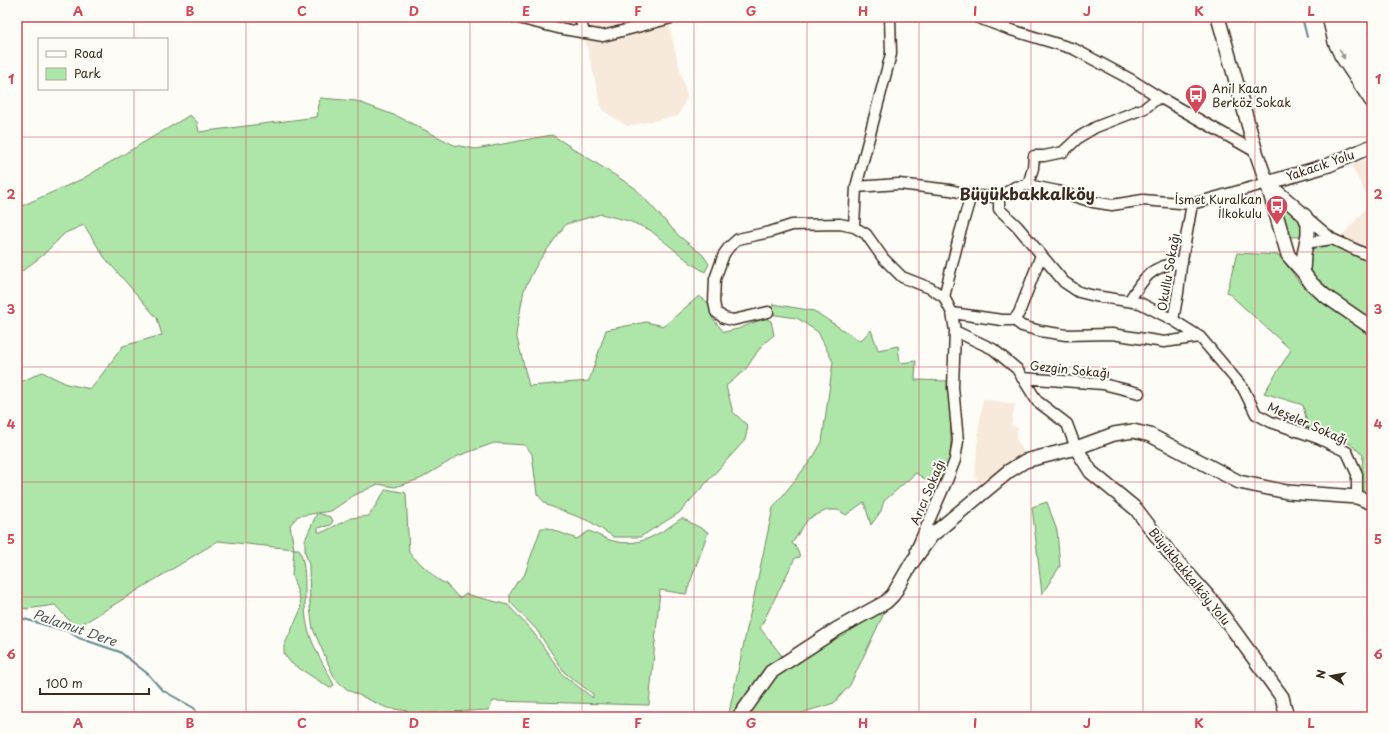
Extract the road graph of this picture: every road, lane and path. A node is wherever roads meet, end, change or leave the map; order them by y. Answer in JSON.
{"nodes":[{"id":1,"x":514,"y":17,"type":"edge"},
{"id":2,"x":580,"y":17,"type":"edge"},
{"id":3,"x":675,"y":17,"type":"edge"},
{"id":4,"x":890,"y":17,"type":"edge"},
{"id":5,"x":976,"y":17,"type":"edge"},
{"id":6,"x":1218,"y":17,"type":"edge"},
{"id":7,"x":1330,"y":17,"type":"edge"},
{"id":8,"x":1337,"y":17,"type":"edge"},
{"id":9,"x":1350,"y":17,"type":"edge"},
{"id":10,"x":1366,"y":17,"type":"edge"},
{"id":11,"x":1372,"y":25,"type":"edge"},
{"id":12,"x":584,"y":33,"type":"junction"},
{"id":13,"x":1370,"y":49,"type":"dead end"},
{"id":14,"x":1372,"y":77,"type":"edge"},
{"id":15,"x":1159,"y":97,"type":"junction"},
{"id":16,"x":1372,"y":100,"type":"edge"},
{"id":17,"x":1372,"y":146,"type":"edge"},
{"id":18,"x":1256,"y":152,"type":"junction"},
{"id":19,"x":1267,"y":183,"type":"junction"},
{"id":20,"x":1028,"y":185,"type":"junction"},
{"id":21,"x":856,"y":187,"type":"junction"},
{"id":22,"x":971,"y":195,"type":"junction"},
{"id":23,"x":999,"y":197,"type":"junction"},
{"id":24,"x":1192,"y":204,"type":"junction"},
{"id":25,"x":1305,"y":216,"type":"junction"},
{"id":26,"x":854,"y":227,"type":"junction"},
{"id":27,"x":1332,"y":239,"type":"junction"},
{"id":28,"x":1306,"y":243,"type":"junction"},
{"id":29,"x":1285,"y":247,"type":"junction"},
{"id":30,"x":1041,"y":255,"type":"junction"},
{"id":31,"x":1372,"y":257,"type":"edge"},
{"id":32,"x":1182,"y":262,"type":"junction"},
{"id":33,"x":1303,"y":272,"type":"junction"},
{"id":34,"x":944,"y":297,"type":"junction"},
{"id":35,"x":1130,"y":301,"type":"junction"},
{"id":36,"x":768,"y":312,"type":"dead end"},
{"id":37,"x":952,"y":313,"type":"junction"},
{"id":38,"x":1014,"y":320,"type":"junction"},
{"id":39,"x":1173,"y":320,"type":"junction"},
{"id":40,"x":1372,"y":328,"type":"edge"},
{"id":41,"x":955,"y":331,"type":"junction"},
{"id":42,"x":1200,"y":337,"type":"junction"},
{"id":43,"x":1022,"y":378,"type":"junction"},
{"id":44,"x":1139,"y":393,"type":"dead end"},
{"id":45,"x":1076,"y":448,"type":"junction"},
{"id":46,"x":1357,"y":497,"type":"junction"},
{"id":47,"x":1372,"y":503,"type":"edge"},
{"id":48,"x":910,"y":564,"type":"junction"},
{"id":49,"x":739,"y":717,"type":"edge"},
{"id":50,"x":1286,"y":717,"type":"edge"}],
"edges":[{"from":1,"to":12,"type":"street"},
{"from":2,"to":12,"type":"street"},
{"from":3,"to":12,"type":"street"},
{"from":4,"to":21,"type":"street"},
{"from":5,"to":15,"type":"street"},
{"from":6,"to":18,"type":"main road"},
{"from":7,"to":16,"type":"highway","one_way":true},
{"from":8,"to":14,"type":"highway"},
{"from":9,"to":13,"type":"highway"},
{"from":10,"to":11,"type":"highway"},
{"from":15,"to":18,"type":"street"},
{"from":15,"to":20,"type":"street"},
{"from":17,"to":19,"type":"main road","name":"Yakacık Yolu"},
{"from":18,"to":19,"type":"main road"},
{"from":19,"to":24,"type":"street"},
{"from":19,"to":25,"type":"main road"},
{"from":19,"to":29,"type":"main road"},
{"from":20,"to":23,"type":"street"},
{"from":20,"to":24,"type":"street"},
{"from":21,"to":22,"type":"street"},
{"from":21,"to":26,"type":"street"},
{"from":22,"to":23,"type":"street"},
{"from":22,"to":34,"type":"street"},
{"from":23,"to":30,"type":"street","name":"Meşeler Sokağı"},
{"from":24,"to":32,"type":"street","name":"Okullu Sokağı"},
{"from":25,"to":27,"type":"street"},
{"from":25,"to":28,"type":"main road"},
{"from":26,"to":34,"type":"street"},
{"from":26,"to":36,"type":"street"},
{"from":27,"to":28,"type":"street"},
{"from":27,"to":31,"type":"street"},
{"from":28,"to":29,"type":"main road"},
{"from":28,"to":33,"type":"main road"},
{"from":29,"to":33,"type":"main road"},
{"from":30,"to":35,"type":"street","name":"Meşeler Sokağı"},
{"from":30,"to":38,"type":"street"},
{"from":32,"to":35,"type":"street"},
{"from":32,"to":39,"type":"street","name":"Okullu Sokağı"},
{"from":33,"to":40,"type":"main road"},
{"from":34,"to":37,"type":"street","name":"Arıcı Sokağı"},
{"from":35,"to":39,"type":"street","name":"Meşeler Sokağı"},
{"from":37,"to":38,"type":"street"},
{"from":37,"to":41,"type":"street","name":"Arıcı Sokağı"},
{"from":38,"to":42,"type":"street"},
{"from":39,"to":42,"type":"street","name":"Meşeler Sokağı"},
{"from":41,"to":43,"type":"street"},
{"from":41,"to":48,"type":"street","name":"Arıcı Sokağı"},
{"from":42,"to":46,"type":"street","name":"Meşeler Sokağı"},
{"from":43,"to":44,"type":"street","name":"Gezgin Sokağı"},
{"from":43,"to":45,"type":"street"},
{"from":45,"to":46,"type":"main road"},
{"from":45,"to":48,"type":"main road"},
{"from":45,"to":50,"type":"main road","name":"Büyükbakkalköy Yolu"},
{"from":46,"to":47,"type":"main road"},
{"from":48,"to":49,"type":"main road"}]}
